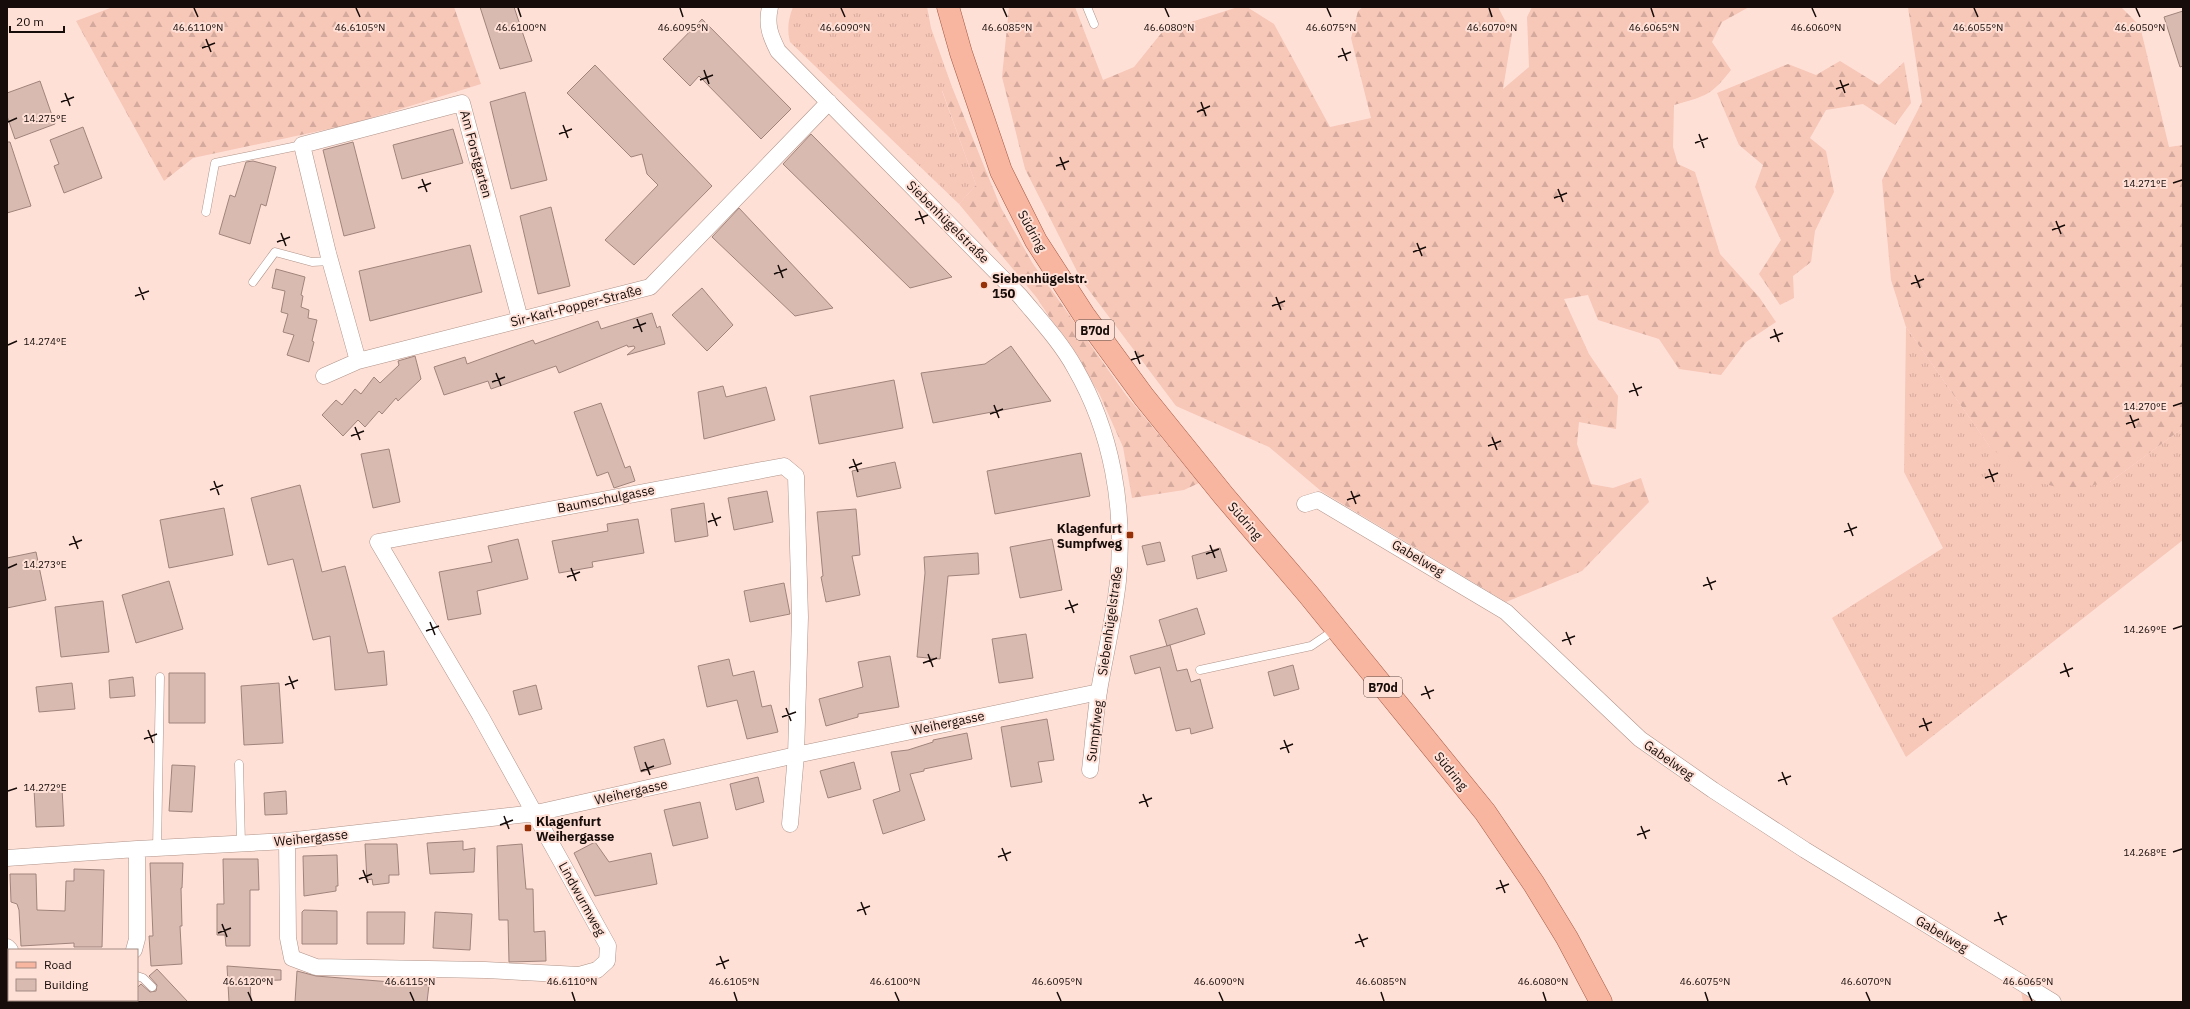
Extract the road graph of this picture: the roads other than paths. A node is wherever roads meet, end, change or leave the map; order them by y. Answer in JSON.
{"nodes":[{"id":1,"x":770,"y":7,"type":"edge"},
{"id":2,"x":948,"y":7,"type":"edge"},
{"id":3,"x":1088,"y":7,"type":"edge"},
{"id":4,"x":1094,"y":24,"type":"dead end"},
{"id":5,"x":829,"y":102,"type":"junction"},
{"id":6,"x":302,"y":145,"type":"junction"},
{"id":7,"x":206,"y":212,"type":"dead end"},
{"id":8,"x":330,"y":261,"type":"junction"},
{"id":9,"x":253,"y":282,"type":"dead end"},
{"id":10,"x":520,"y":319,"type":"junction"},
{"id":11,"x":358,"y":361,"type":"junction"},
{"id":12,"x":324,"y":376,"type":"dead end"},
{"id":13,"x":1305,"y":504,"type":"dead end"},
{"id":14,"x":1336,"y":629,"type":"junction"},
{"id":15,"x":1200,"y":670,"type":"dead end"},
{"id":16,"x":160,"y":676,"type":"dead end"},
{"id":17,"x":1099,"y":692,"type":"junction"},
{"id":18,"x":796,"y":755,"type":"junction"},
{"id":19,"x":239,"y":764,"type":"dead end"},
{"id":20,"x":1090,"y":770,"type":"dead end"},
{"id":21,"x":536,"y":813,"type":"junction"},
{"id":22,"x":790,"y":824,"type":"dead end"},
{"id":23,"x":287,"y":842,"type":"junction"},
{"id":24,"x":241,"y":844,"type":"junction"},
{"id":25,"x":137,"y":849,"type":"junction"},
{"id":26,"x":157,"y":849,"type":"junction"},
{"id":27,"x":7,"y":858,"type":"edge"},
{"id":28,"x":134,"y":949,"type":"edge"},
{"id":29,"x":138,"y":976,"type":"edge"},
{"id":30,"x":152,"y":987,"type":"dead end"},
{"id":31,"x":1601,"y":1002,"type":"edge"},
{"id":32,"x":2053,"y":1002,"type":"edge"}],
"edges":[{"from":1,"to":5,"type":"street","name":"Siebenhügelstraße"},
{"from":2,"to":14,"type":"main road","name":"Südring","number":"B70d"},
{"from":3,"to":4,"type":"lane"},
{"from":5,"to":10,"type":"street","name":"Sir-Karl-Popper-Straße"},
{"from":5,"to":17,"type":"street","name":"Siebenhügelstraße"},
{"from":6,"to":7,"type":"lane","name":"Am Forstgarten"},
{"from":6,"to":8,"type":"street"},
{"from":6,"to":10,"type":"street","name":"Am Forstgarten"},
{"from":8,"to":9,"type":"lane"},
{"from":8,"to":11,"type":"street"},
{"from":10,"to":11,"type":"street","name":"Sir-Karl-Popper-Straße"},
{"from":11,"to":12,"type":"street","name":"Sir-Karl-Popper-Straße"},
{"from":13,"to":32,"type":"street","name":"Gabelweg"},
{"from":14,"to":15,"type":"lane"},
{"from":14,"to":31,"type":"main road","name":"Südring","number":"B70d"},
{"from":16,"to":26,"type":"lane"},
{"from":17,"to":18,"type":"street","name":"Weihergasse"},
{"from":17,"to":20,"type":"street","name":"Sumpfweg"},
{"from":18,"to":21,"type":"street","name":"Weihergasse"},
{"from":18,"to":21,"type":"street","name":"Baumschulgasse"},
{"from":18,"to":22,"type":"street","name":"Baumschulgasse"},
{"from":19,"to":24,"type":"lane"},
{"from":21,"to":23,"type":"street","name":"Weihergasse"},
{"from":21,"to":23,"type":"street","name":"Lindwurmweg"},
{"from":23,"to":24,"type":"street","name":"Weihergasse"},
{"from":24,"to":26,"type":"street","name":"Weihergasse"},
{"from":25,"to":26,"type":"street","name":"Weihergasse"},
{"from":25,"to":27,"type":"street","name":"Weihergasse"},
{"from":25,"to":28,"type":"street"},
{"from":29,"to":30,"type":"lane"}]}
